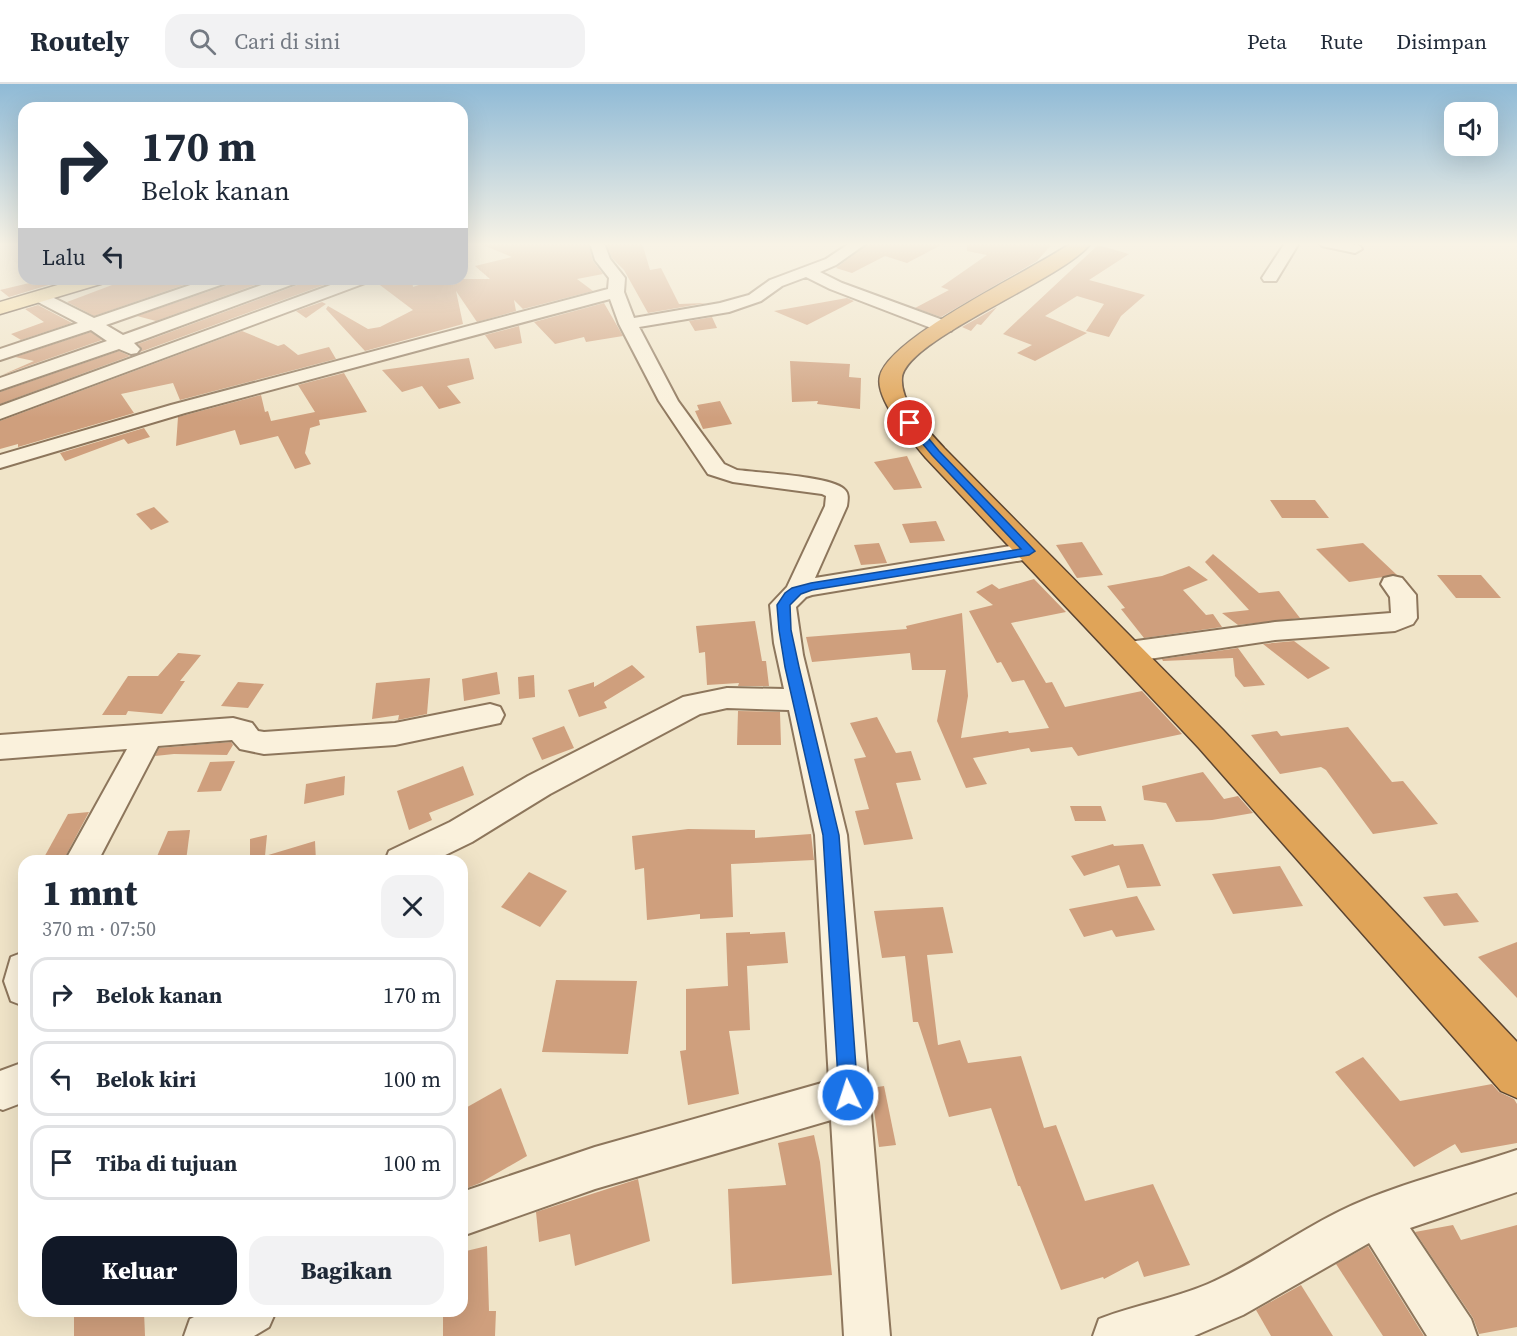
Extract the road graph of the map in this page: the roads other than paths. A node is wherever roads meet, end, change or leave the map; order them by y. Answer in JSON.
{"nodes":[{"id":1,"x":24,"y":301,"type":"edge"},
{"id":2,"x":49,"y":301,"type":"edge"},
{"id":3,"x":158,"y":301,"type":"edge"},
{"id":4,"x":232,"y":301,"type":"edge"},
{"id":5,"x":303,"y":301,"type":"edge"},
{"id":6,"x":581,"y":301,"type":"edge"},
{"id":7,"x":620,"y":301,"type":"edge"},
{"id":8,"x":745,"y":301,"type":"edge"},
{"id":9,"x":877,"y":301,"type":"edge"},
{"id":10,"x":989,"y":301,"type":"edge"},
{"id":11,"x":0,"y":308,"type":"edge"},
{"id":12,"x":93,"y":324,"type":"junction"},
{"id":13,"x":628,"y":324,"type":"junction"},
{"id":14,"x":945,"y":327,"type":"junction"},
{"id":15,"x":121,"y":342,"type":"junction"},
{"id":16,"x":0,"y":355,"type":"edge"},
{"id":17,"x":148,"y":360,"type":"junction"},
{"id":18,"x":0,"y":384,"type":"edge"},
{"id":19,"x":0,"y":413,"type":"edge"},
{"id":20,"x":0,"y":462,"type":"edge"},
{"id":21,"x":1029,"y":551,"type":"junction"},
{"id":22,"x":1394,"y":584,"type":"dead end"},
{"id":23,"x":797,"y":591,"type":"junction"},
{"id":24,"x":1130,"y":652,"type":"junction"},
{"id":25,"x":801,"y":700,"type":"junction"},
{"id":26,"x":490,"y":715,"type":"dead end"},
{"id":27,"x":150,"y":734,"type":"junction"},
{"id":28,"x":0,"y":747,"type":"edge"},
{"id":29,"x":84,"y":855,"type":"edge"},
{"id":30,"x":413,"y":855,"type":"edge"},
{"id":31,"x":1517,"y":1075,"type":"edge"},
{"id":32,"x":848,"y":1095,"type":"junction"},
{"id":33,"x":1517,"y":1171,"type":"edge"},
{"id":34,"x":468,"y":1212,"type":"edge"},
{"id":35,"x":1378,"y":1217,"type":"junction"},
{"id":36,"x":242,"y":1317,"type":"edge"},
{"id":37,"x":207,"y":1336,"type":"edge"},
{"id":38,"x":867,"y":1336,"type":"edge"},
{"id":39,"x":1116,"y":1336,"type":"edge"},
{"id":40,"x":1454,"y":1336,"type":"edge"}],
"edges":[{"from":1,"to":11,"type":"main road"},
{"from":2,"to":12,"type":"street"},
{"from":3,"to":12,"type":"street"},
{"from":4,"to":15,"type":"street"},
{"from":5,"to":17,"type":"street"},
{"from":6,"to":20,"type":"street"},
{"from":7,"to":13,"type":"street"},
{"from":8,"to":13,"type":"street"},
{"from":9,"to":14,"type":"street"},
{"from":10,"to":14,"type":"highway"},
{"from":12,"to":15,"type":"street"},
{"from":12,"to":16,"type":"street"},
{"from":13,"to":23,"type":"street"},
{"from":14,"to":21,"type":"highway"},
{"from":15,"to":17,"type":"street"},
{"from":15,"to":18,"type":"street"},
{"from":17,"to":19,"type":"street"},
{"from":21,"to":23,"type":"street"},
{"from":21,"to":24,"type":"highway"},
{"from":22,"to":24,"type":"street"},
{"from":23,"to":25,"type":"street"},
{"from":24,"to":31,"type":"highway"},
{"from":25,"to":30,"type":"street"},
{"from":25,"to":32,"type":"street"},
{"from":26,"to":27,"type":"street"},
{"from":27,"to":28,"type":"street"},
{"from":27,"to":29,"type":"street"},
{"from":32,"to":34,"type":"street"},
{"from":32,"to":38,"type":"street"},
{"from":33,"to":35,"type":"street"},
{"from":35,"to":39,"type":"street"},
{"from":35,"to":40,"type":"street"},
{"from":36,"to":37,"type":"street"}]}
